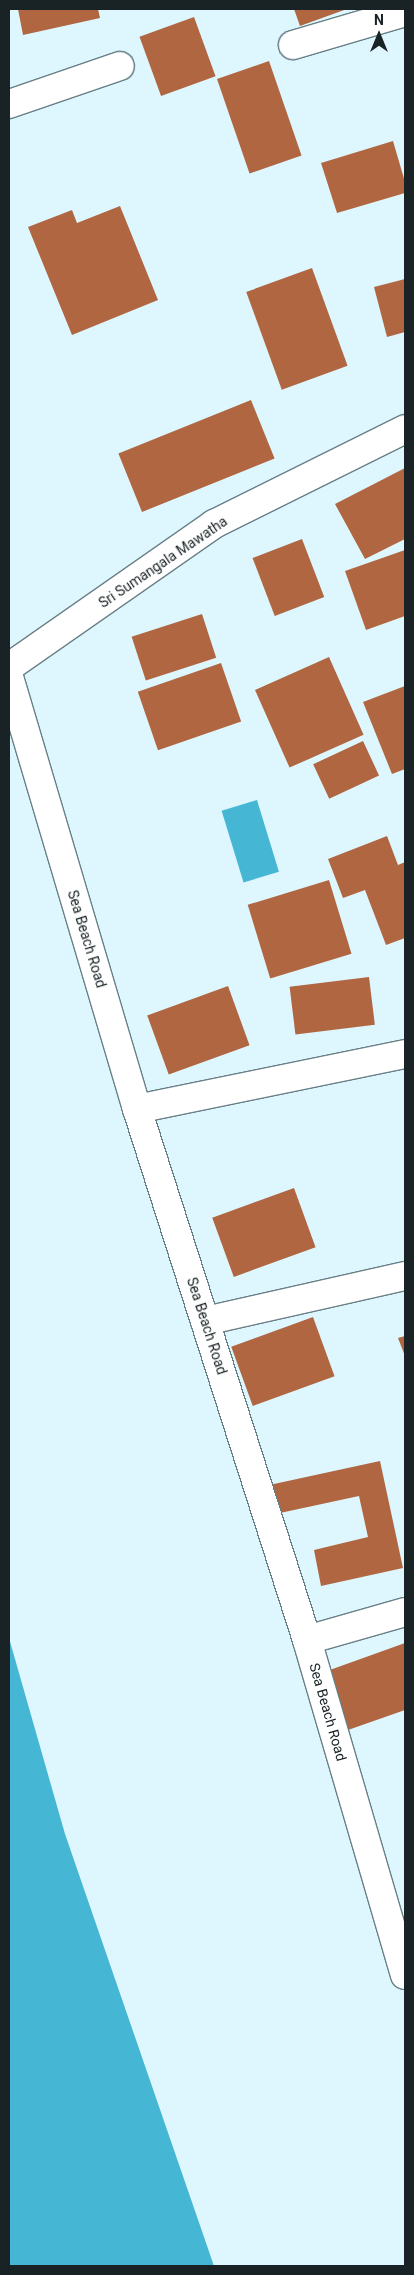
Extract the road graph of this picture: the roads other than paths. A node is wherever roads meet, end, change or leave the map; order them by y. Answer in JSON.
{"nodes":[{"id":1,"x":405,"y":12,"type":"edge"},
{"id":2,"x":293,"y":44,"type":"dead end"},
{"id":3,"x":120,"y":66,"type":"dead end"},
{"id":4,"x":9,"y":104,"type":"edge"},
{"id":5,"x":405,"y":429,"type":"edge"},
{"id":6,"x":9,"y":667,"type":"edge"},
{"id":7,"x":9,"y":677,"type":"edge"},
{"id":8,"x":405,"y":1054,"type":"edge"},
{"id":9,"x":137,"y":1110,"type":"junction"},
{"id":10,"x":405,"y":1276,"type":"edge"},
{"id":11,"x":205,"y":1321,"type":"junction"},
{"id":12,"x":405,"y":1612,"type":"edge"},
{"id":13,"x":307,"y":1640,"type":"junction"},
{"id":14,"x":405,"y":1974,"type":"edge"}],
"edges":[{"from":1,"to":2,"type":"street"},
{"from":3,"to":4,"type":"street"},
{"from":5,"to":6,"type":"street","name":"Sri Sumangala Mawatha"},
{"from":7,"to":9,"type":"street","name":"Sea Beach Road"},
{"from":8,"to":9,"type":"street"},
{"from":9,"to":11,"type":"street","name":"Sea Beach Road"},
{"from":10,"to":11,"type":"street"},
{"from":11,"to":13,"type":"street","name":"Sea Beach Road"},
{"from":12,"to":13,"type":"street"},
{"from":13,"to":14,"type":"street","name":"Sea Beach Road"}]}
